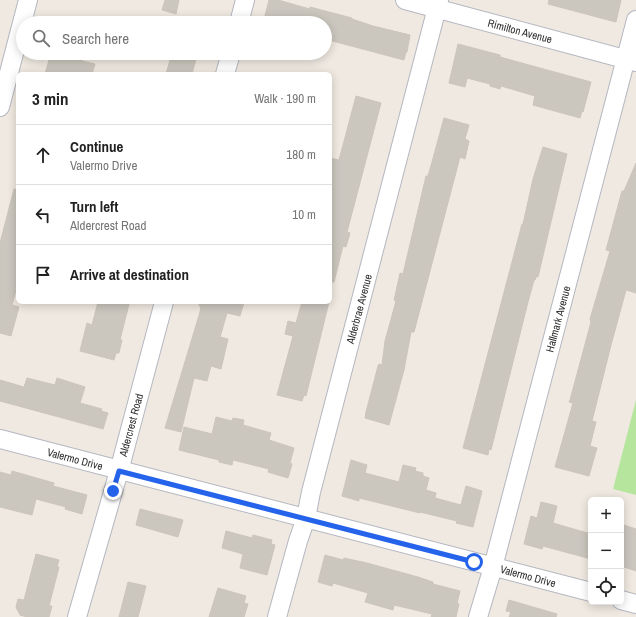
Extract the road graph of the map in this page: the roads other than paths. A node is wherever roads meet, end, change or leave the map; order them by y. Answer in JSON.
{"nodes":[{"id":1,"x":28,"y":0,"type":"edge"},
{"id":2,"x":245,"y":0,"type":"edge"},
{"id":3,"x":405,"y":0,"type":"edge"},
{"id":4,"x":438,"y":4,"type":"edge"},
{"id":5,"x":24,"y":16,"type":"edge"},
{"id":6,"x":241,"y":16,"type":"edge"},
{"id":7,"x":636,"y":20,"type":"edge"},
{"id":8,"x":16,"y":46,"type":"edge"},
{"id":9,"x":229,"y":60,"type":"edge"},
{"id":10,"x":631,"y":61,"type":"edge"},
{"id":11,"x":226,"y":72,"type":"edge"},
{"id":12,"x":0,"y":107,"type":"edge"},
{"id":13,"x":163,"y":304,"type":"edge"},
{"id":14,"x":0,"y":439,"type":"edge"},
{"id":15,"x":119,"y":471,"type":"junction"},
{"id":16,"x":306,"y":518,"type":"junction"},
{"id":17,"x":492,"y":567,"type":"junction"},
{"id":18,"x":588,"y":591,"type":"edge"},
{"id":19,"x":624,"y":601,"type":"edge"},
{"id":20,"x":636,"y":604,"type":"edge"},
{"id":21,"x":77,"y":617,"type":"edge"},
{"id":22,"x":277,"y":617,"type":"edge"},
{"id":23,"x":478,"y":617,"type":"edge"}],
"edges":[{"from":1,"to":5,"type":"street"},
{"from":2,"to":6,"type":"street"},
{"from":3,"to":4,"type":"street","name":"Rimilton Avenue"},
{"from":4,"to":10,"type":"street","name":"Rimilton Avenue"},
{"from":4,"to":16,"type":"street","name":"Alderbrae Avenue"},
{"from":7,"to":10,"type":"street","name":"Hallmark Avenue"},
{"from":8,"to":12,"type":"street"},
{"from":9,"to":11,"type":"street"},
{"from":10,"to":17,"type":"street","name":"Hallmark Avenue"},
{"from":13,"to":15,"type":"street","name":"Aldercrest Road"},
{"from":14,"to":15,"type":"street","name":"Valermo Drive"},
{"from":15,"to":16,"type":"street","name":"Valermo Drive"},
{"from":15,"to":21,"type":"street","name":"Aldercrest Road"},
{"from":16,"to":17,"type":"street","name":"Valermo Drive"},
{"from":16,"to":22,"type":"street","name":"Alderbrae Avenue"},
{"from":17,"to":18,"type":"street","name":"Valermo Drive"},
{"from":17,"to":23,"type":"street","name":"Hallmark Avenue"},
{"from":19,"to":20,"type":"street"}]}
